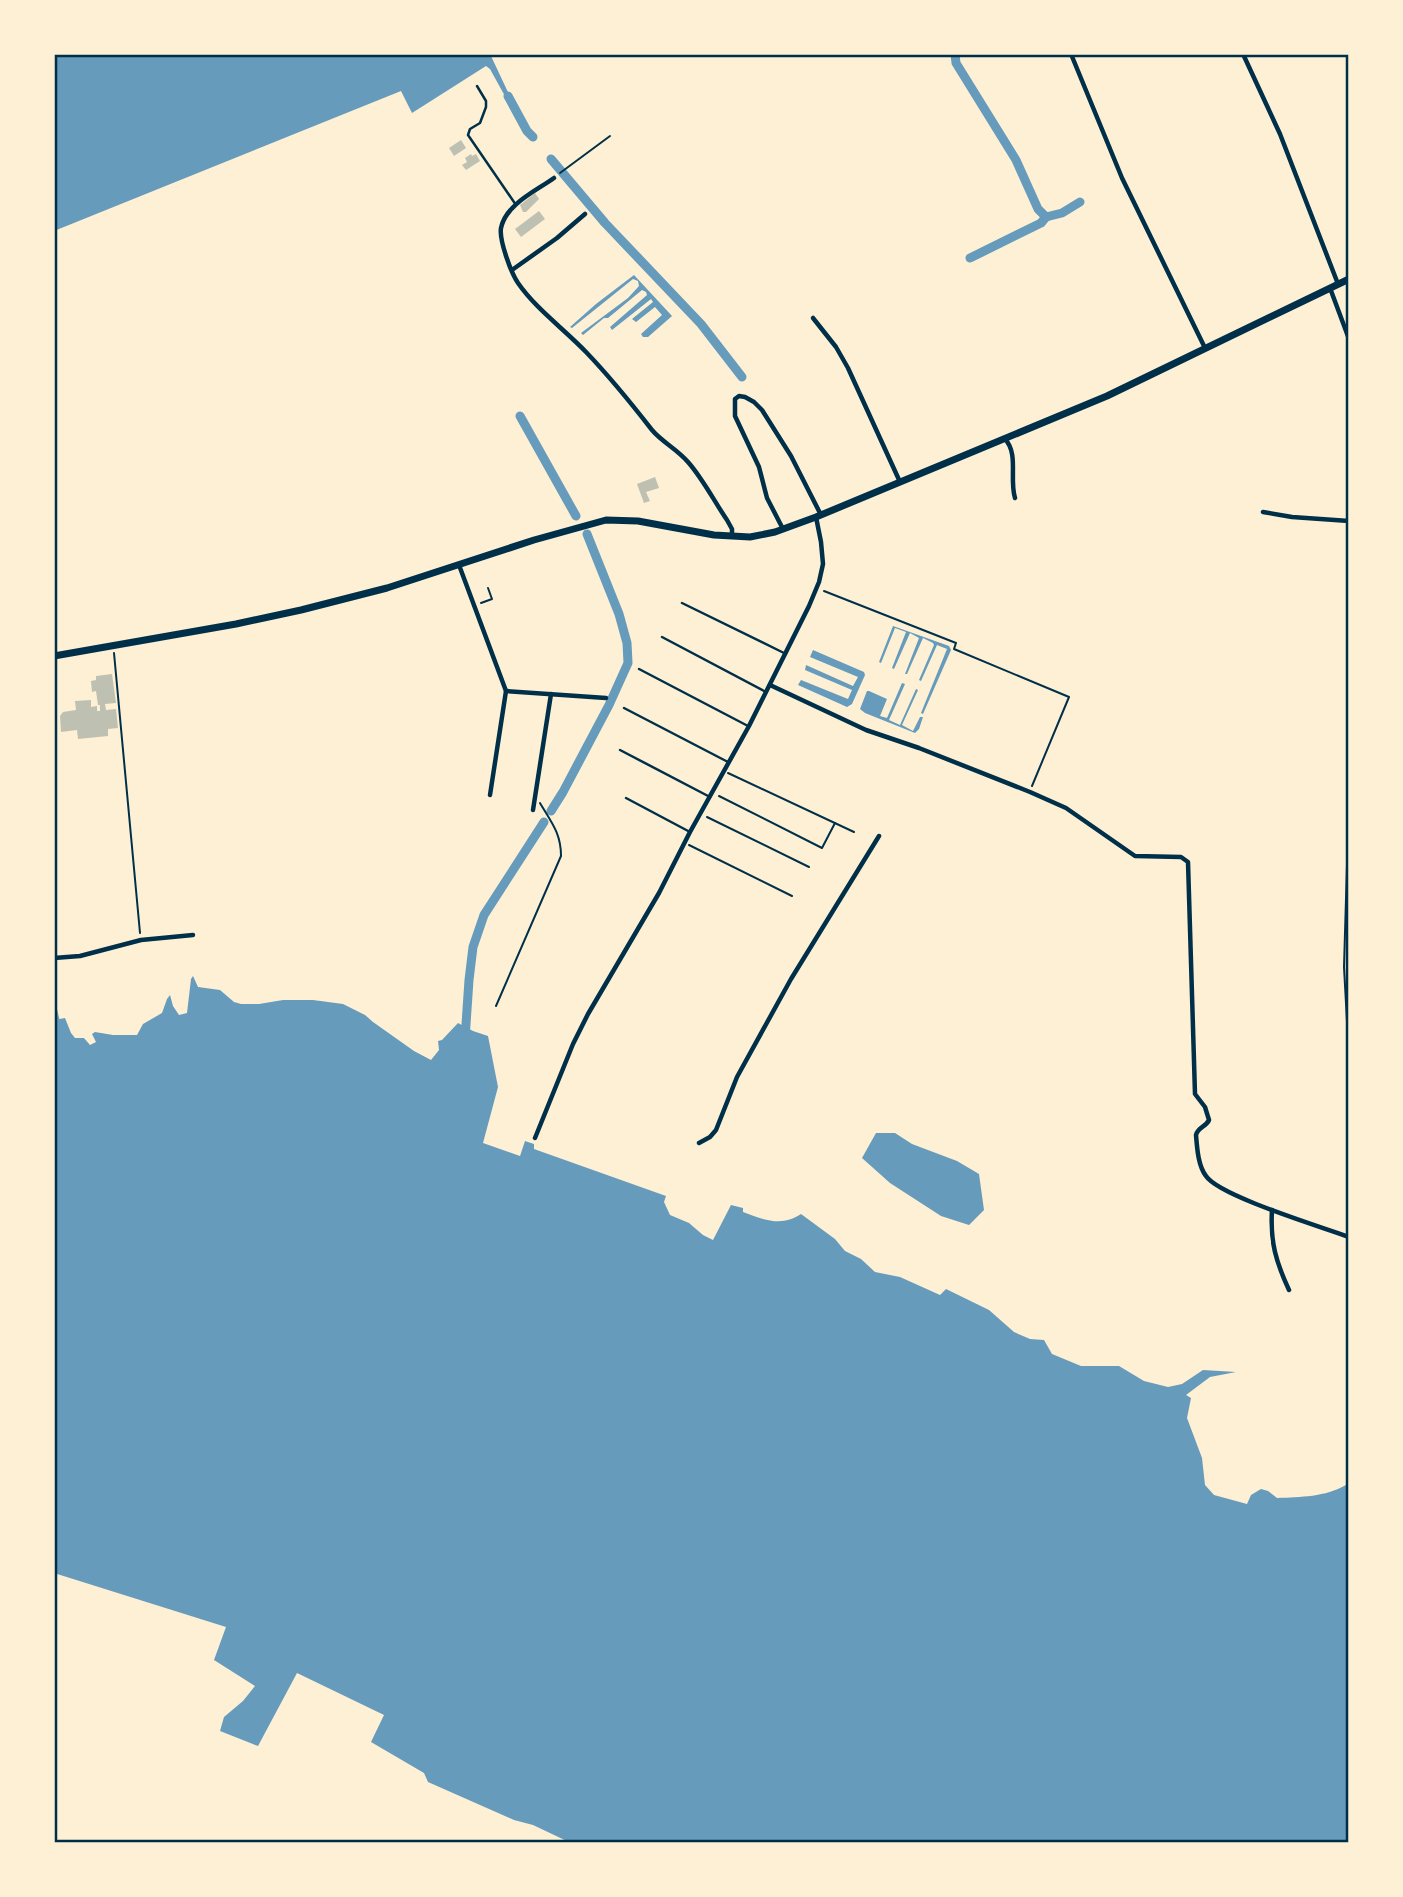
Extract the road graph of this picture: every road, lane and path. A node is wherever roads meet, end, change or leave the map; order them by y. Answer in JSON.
{"nodes":[{"id":1,"x":1071,"y":54,"type":"edge"},
{"id":2,"x":1243,"y":54,"type":"edge"},
{"id":3,"x":477,"y":86,"type":"dead end"},
{"id":4,"x":610,"y":136,"type":"dead end"},
{"id":5,"x":556,"y":176,"type":"joint"},
{"id":6,"x":516,"y":205,"type":"junction"},
{"id":7,"x":585,"y":214,"type":"dead end"},
{"id":8,"x":512,"y":270,"type":"junction"},
{"id":9,"x":1349,"y":279,"type":"edge"},
{"id":10,"x":1334,"y":286,"type":"junction"},
{"id":11,"x":813,"y":318,"type":"dead end"},
{"id":12,"x":1349,"y":339,"type":"edge"},
{"id":13,"x":1206,"y":348,"type":"junction"},
{"id":14,"x":1005,"y":438,"type":"junction"},
{"id":15,"x":900,"y":482,"type":"junction"},
{"id":16,"x":1015,"y":498,"type":"dead end"},
{"id":17,"x":1263,"y":512,"type":"dead end"},
{"id":18,"x":819,"y":516,"type":"junction"},
{"id":19,"x":1349,"y":521,"type":"edge"},
{"id":20,"x":783,"y":529,"type":"junction"},
{"id":21,"x":732,"y":536,"type":"junction"},
{"id":22,"x":458,"y":565,"type":"junction"},
{"id":23,"x":488,"y":588,"type":"dead end"},
{"id":24,"x":817,"y":588,"type":"junction"},
{"id":25,"x":682,"y":603,"type":"dead end"},
{"id":26,"x":474,"y":606,"type":"junction"},
{"id":27,"x":662,"y":637,"type":"dead end"},
{"id":28,"x":114,"y":652,"type":"dead end"},
{"id":29,"x":786,"y":654,"type":"junction"},
{"id":30,"x":54,"y":656,"type":"edge"},
{"id":31,"x":639,"y":669,"type":"dead end"},
{"id":32,"x":770,"y":685,"type":"junction"},
{"id":33,"x":506,"y":691,"type":"junction"},
{"id":34,"x":766,"y":692,"type":"junction"},
{"id":35,"x":551,"y":694,"type":"junction"},
{"id":36,"x":606,"y":698,"type":"dead end"},
{"id":37,"x":624,"y":708,"type":"dead end"},
{"id":38,"x":749,"y":726,"type":"junction"},
{"id":39,"x":620,"y":750,"type":"dead end"},
{"id":40,"x":729,"y":762,"type":"junction"},
{"id":41,"x":724,"y":772,"type":"junction"},
{"id":42,"x":1030,"y":792,"type":"junction"},
{"id":43,"x":491,"y":795,"type":"dead end"},
{"id":44,"x":711,"y":795,"type":"junction"},
{"id":45,"x":1349,"y":796,"type":"edge"},
{"id":46,"x":535,"y":797,"type":"junction"},
{"id":47,"x":626,"y":798,"type":"dead end"},
{"id":48,"x":533,"y":810,"type":"dead end"},
{"id":49,"x":700,"y":814,"type":"junction"},
{"id":50,"x":835,"y":823,"type":"junction"},
{"id":51,"x":690,"y":832,"type":"junction"},
{"id":52,"x":853,"y":832,"type":"dead end"},
{"id":53,"x":879,"y":836,"type":"dead end"},
{"id":54,"x":685,"y":843,"type":"junction"},
{"id":55,"x":809,"y":867,"type":"dead end"},
{"id":56,"x":792,"y":896,"type":"dead end"},
{"id":57,"x":193,"y":935,"type":"dead end"},
{"id":58,"x":141,"y":940,"type":"junction"},
{"id":59,"x":54,"y":958,"type":"edge"},
{"id":60,"x":496,"y":1006,"type":"dead end"},
{"id":61,"x":1349,"y":1058,"type":"edge"},
{"id":62,"x":535,"y":1138,"type":"dead end"},
{"id":63,"x":699,"y":1143,"type":"dead end"},
{"id":64,"x":1272,"y":1210,"type":"junction"},
{"id":65,"x":1349,"y":1237,"type":"edge"},
{"id":66,"x":1289,"y":1290,"type":"dead end"}],
"edges":[{"from":1,"to":13,"type":"street"},
{"from":2,"to":10,"type":"street"},
{"from":3,"to":6,"type":"lane"},
{"from":4,"to":5,"type":"path"},
{"from":5,"to":6,"type":"street"},
{"from":6,"to":8,"type":"street"},
{"from":7,"to":8,"type":"street"},
{"from":8,"to":21,"type":"street"},
{"from":9,"to":10,"type":"main road"},
{"from":10,"to":12,"type":"street"},
{"from":10,"to":13,"type":"main road"},
{"from":11,"to":15,"type":"street"},
{"from":13,"to":14,"type":"main road"},
{"from":14,"to":15,"type":"main road"},
{"from":14,"to":16,"type":"street"},
{"from":15,"to":18,"type":"main road"},
{"from":17,"to":19,"type":"street"},
{"from":18,"to":20,"type":"main road"},
{"from":18,"to":20,"type":"street"},
{"from":18,"to":24,"type":"street"},
{"from":20,"to":21,"type":"main road"},
{"from":21,"to":22,"type":"main road"},
{"from":22,"to":26,"type":"street"},
{"from":22,"to":30,"type":"main road"},
{"from":23,"to":26,"type":"path"},
{"from":24,"to":29,"type":"street"},
{"from":24,"to":42,"type":"path"},
{"from":25,"to":29,"type":"lane"},
{"from":26,"to":33,"type":"street"},
{"from":27,"to":34,"type":"lane"},
{"from":28,"to":58,"type":"path"},
{"from":29,"to":32,"type":"street"},
{"from":31,"to":38,"type":"lane"},
{"from":32,"to":34,"type":"street"},
{"from":32,"to":42,"type":"street"},
{"from":33,"to":35,"type":"street"},
{"from":33,"to":43,"type":"street"},
{"from":34,"to":38,"type":"street"},
{"from":35,"to":36,"type":"street"},
{"from":35,"to":46,"type":"street"},
{"from":37,"to":40,"type":"lane"},
{"from":38,"to":40,"type":"street"},
{"from":39,"to":44,"type":"lane"},
{"from":40,"to":41,"type":"street"},
{"from":41,"to":44,"type":"street"},
{"from":41,"to":50,"type":"path"},
{"from":42,"to":64,"type":"street"},
{"from":44,"to":49,"type":"street"},
{"from":44,"to":50,"type":"path"},
{"from":45,"to":61,"type":"path"},
{"from":46,"to":48,"type":"street"},
{"from":46,"to":60,"type":"path"},
{"from":47,"to":51,"type":"lane"},
{"from":49,"to":51,"type":"street"},
{"from":49,"to":55,"type":"path"},
{"from":50,"to":52,"type":"path"},
{"from":51,"to":54,"type":"street"},
{"from":53,"to":63,"type":"street"},
{"from":54,"to":56,"type":"path"},
{"from":54,"to":62,"type":"street"},
{"from":57,"to":58,"type":"street"},
{"from":58,"to":59,"type":"street"},
{"from":64,"to":65,"type":"street"},
{"from":64,"to":66,"type":"street"}]}
